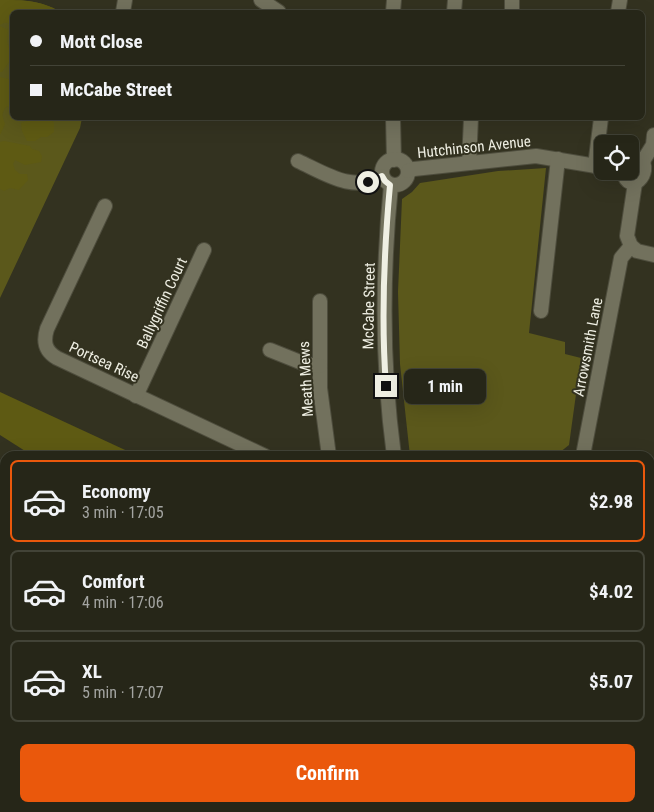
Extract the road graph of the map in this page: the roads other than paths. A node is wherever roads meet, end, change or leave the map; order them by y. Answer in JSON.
{"nodes":[{"id":1,"x":261,"y":0,"type":"edge"},
{"id":2,"x":276,"y":10,"type":"edge"},
{"id":3,"x":393,"y":120,"type":"edge"},
{"id":4,"x":471,"y":120,"type":"edge"},
{"id":5,"x":600,"y":120,"type":"edge"},
{"id":6,"x":600,"y":135,"type":"edge"},
{"id":7,"x":654,"y":135,"type":"edge"},
{"id":8,"x":639,"y":158,"type":"edge"},
{"id":9,"x":558,"y":159,"type":"junction"},
{"id":10,"x":394,"y":160,"type":"junction"},
{"id":11,"x":639,"y":161,"type":"edge"},
{"id":12,"x":298,"y":162,"type":"dead end"},
{"id":13,"x":470,"y":163,"type":"junction"},
{"id":14,"x":594,"y":165,"type":"edge"},
{"id":15,"x":408,"y":172,"type":"junction"},
{"id":16,"x":386,"y":180,"type":"junction"},
{"id":17,"x":629,"y":180,"type":"edge"},
{"id":18,"x":635,"y":183,"type":"junction"},
{"id":19,"x":105,"y":206,"type":"dead end"},
{"id":20,"x":631,"y":246,"type":"junction"},
{"id":21,"x":204,"y":250,"type":"dead end"},
{"id":22,"x":654,"y":255,"type":"edge"},
{"id":23,"x":320,"y":301,"type":"dead end"},
{"id":24,"x":541,"y":311,"type":"dead end"},
{"id":25,"x":270,"y":350,"type":"dead end"},
{"id":26,"x":320,"y":366,"type":"junction"},
{"id":27,"x":136,"y":396,"type":"junction"},
{"id":28,"x":254,"y":451,"type":"edge"},
{"id":29,"x":327,"y":451,"type":"edge"},
{"id":30,"x":393,"y":451,"type":"edge"},
{"id":31,"x":584,"y":451,"type":"edge"}],
"edges":[{"from":1,"to":2,"type":"street"},
{"from":3,"to":10,"type":"street"},
{"from":4,"to":13,"type":"street"},
{"from":5,"to":6,"type":"street"},
{"from":7,"to":8,"type":"street"},
{"from":9,"to":13,"type":"street","name":"Hutchinson Avenue"},
{"from":9,"to":14,"type":"street","name":"Hutchinson Avenue"},
{"from":9,"to":24,"type":"street"},
{"from":10,"to":15,"type":"street"},
{"from":10,"to":16,"type":"street"},
{"from":11,"to":18,"type":"street"},
{"from":12,"to":16,"type":"street"},
{"from":13,"to":15,"type":"street","name":"Hutchinson Avenue"},
{"from":15,"to":16,"type":"street"},
{"from":16,"to":30,"type":"street","name":"McCabe Street"},
{"from":17,"to":18,"type":"street"},
{"from":18,"to":20,"type":"street"},
{"from":19,"to":27,"type":"street","name":"Portsea Rise"},
{"from":20,"to":22,"type":"street"},
{"from":20,"to":31,"type":"street","name":"Arrowsmith Lane"},
{"from":21,"to":27,"type":"street","name":"Ballygriffin Court"},
{"from":23,"to":26,"type":"street","name":"Meath Mews"},
{"from":25,"to":26,"type":"street"},
{"from":26,"to":29,"type":"street","name":"Meath Mews"},
{"from":27,"to":28,"type":"street","name":"Portsea Rise"}]}
